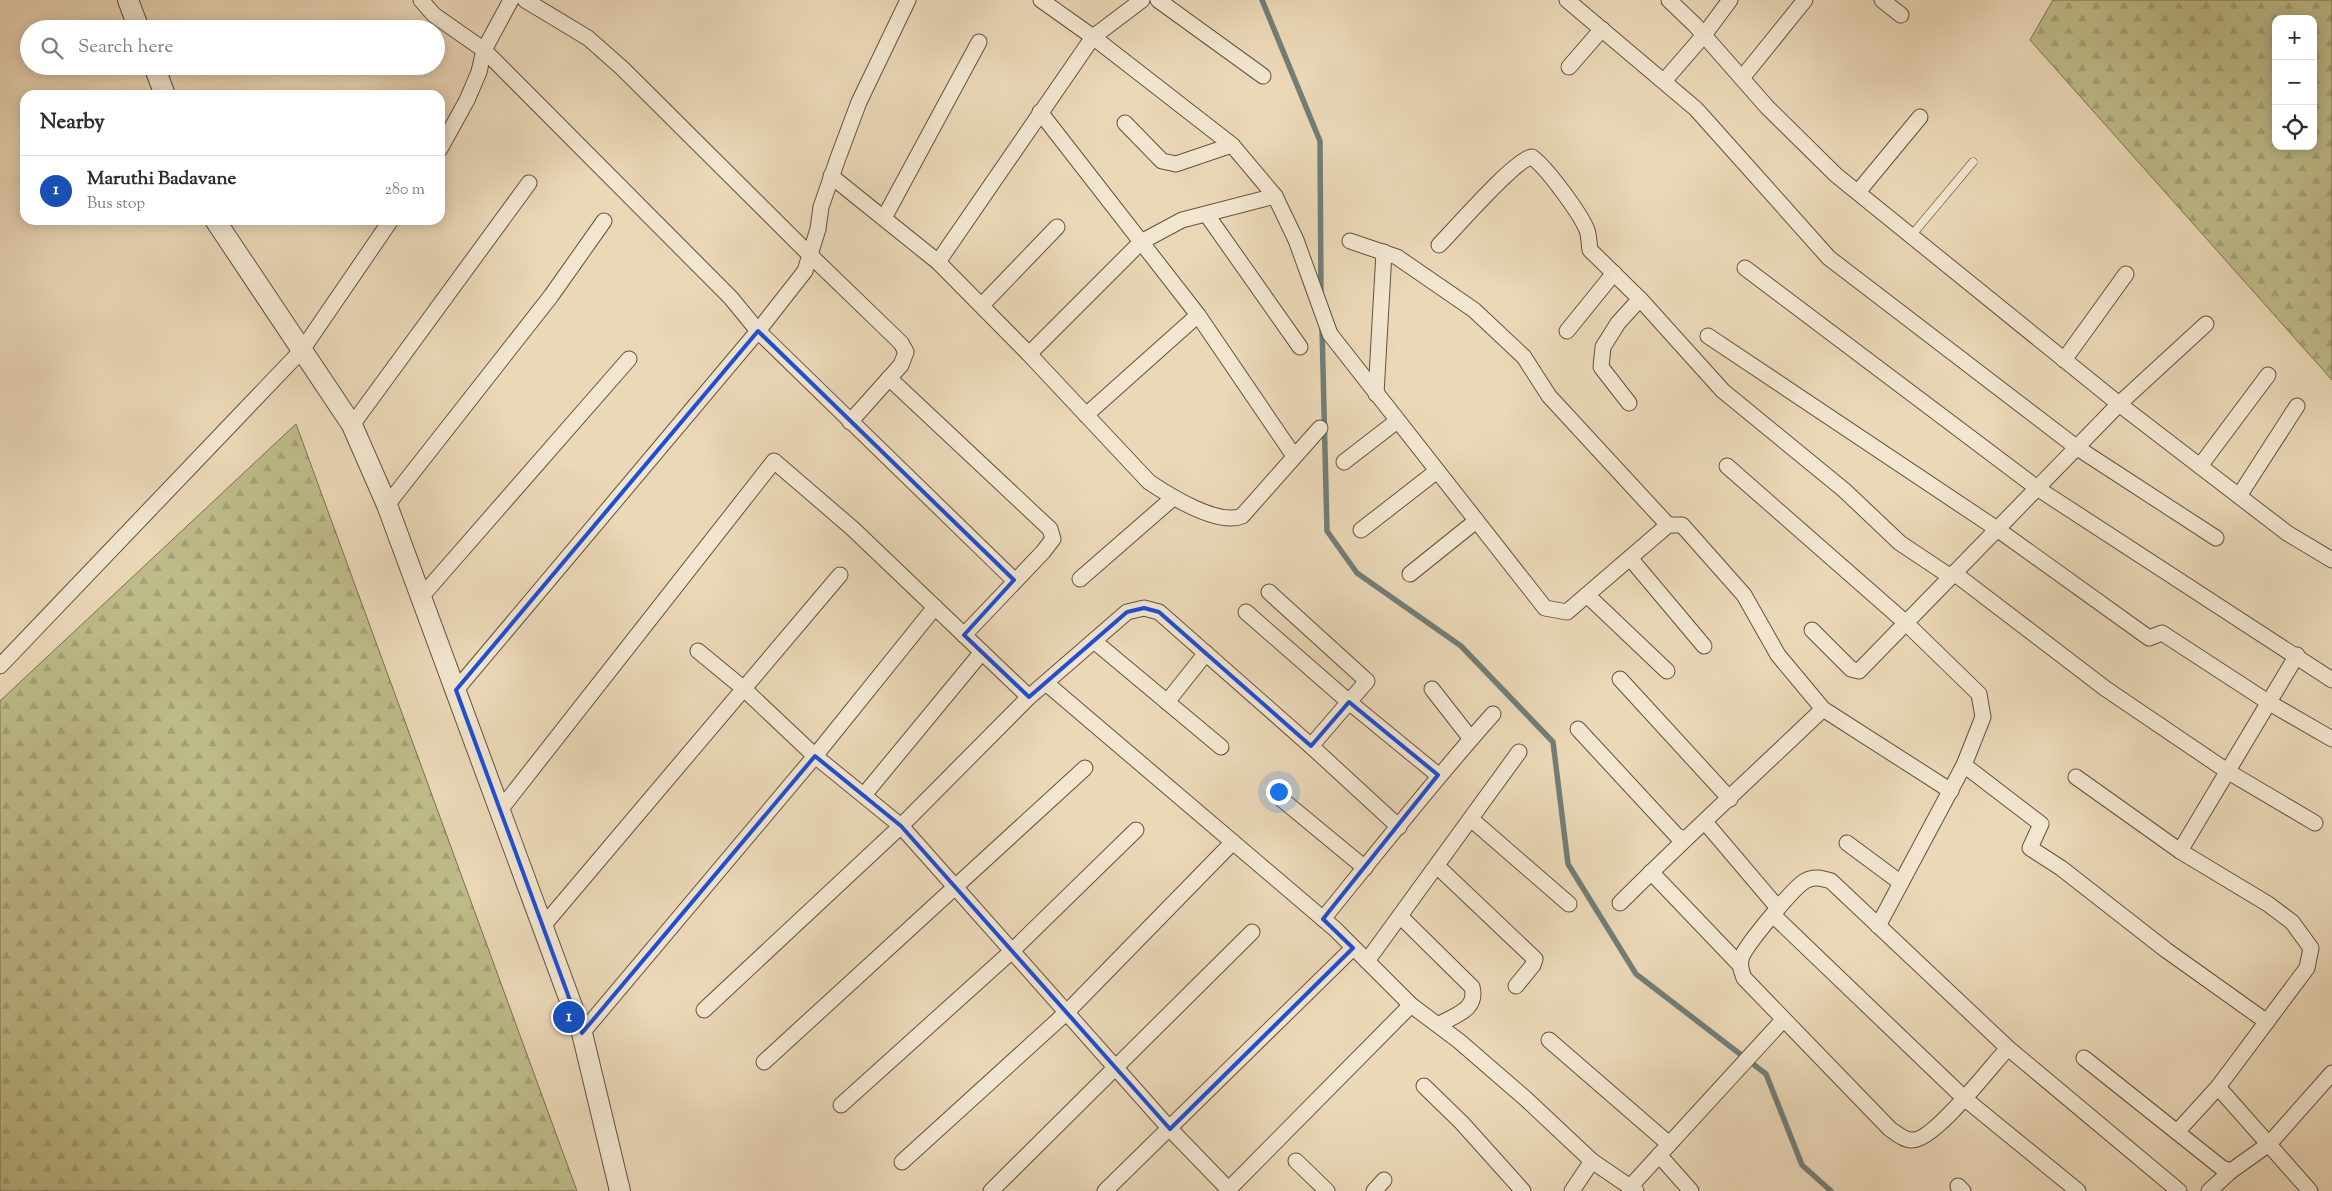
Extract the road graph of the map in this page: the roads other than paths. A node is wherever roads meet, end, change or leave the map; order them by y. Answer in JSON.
{"nodes":[{"id":1,"x":128,"y":0,"type":"edge"},
{"id":2,"x":421,"y":0,"type":"edge"},
{"id":3,"x":511,"y":0,"type":"edge"},
{"id":4,"x":525,"y":0,"type":"edge"},
{"id":5,"x":908,"y":0,"type":"edge"},
{"id":6,"x":1041,"y":0,"type":"edge"},
{"id":7,"x":1142,"y":0,"type":"edge"},
{"id":8,"x":1158,"y":0,"type":"edge"},
{"id":9,"x":1567,"y":0,"type":"edge"},
{"id":10,"x":1669,"y":0,"type":"edge"},
{"id":11,"x":1730,"y":0,"type":"edge"},
{"id":12,"x":1805,"y":0,"type":"edge"},
{"id":13,"x":1882,"y":0,"type":"edge"},
{"id":14,"x":1901,"y":15,"type":"dead end"},
{"id":15,"x":136,"y":20,"type":"edge"},
{"id":16,"x":441,"y":20,"type":"edge"},
{"id":17,"x":445,"y":23,"type":"edge"},
{"id":18,"x":1602,"y":29,"type":"junction"},
{"id":19,"x":1704,"y":35,"type":"junction"},
{"id":20,"x":1094,"y":37,"type":"junction"},
{"id":21,"x":979,"y":42,"type":"dead end"},
{"id":22,"x":484,"y":50,"type":"junction"},
{"id":23,"x":1568,"y":67,"type":"dead end"},
{"id":24,"x":157,"y":75,"type":"edge"},
{"id":25,"x":1263,"y":76,"type":"dead end"},
{"id":26,"x":1742,"y":78,"type":"junction"},
{"id":27,"x":1665,"y":80,"type":"junction"},
{"id":28,"x":163,"y":90,"type":"edge"},
{"id":29,"x":1040,"y":112,"type":"junction"},
{"id":30,"x":1920,"y":117,"type":"dead end"},
{"id":31,"x":1125,"y":123,"type":"dead end"},
{"id":32,"x":445,"y":139,"type":"edge"},
{"id":33,"x":1232,"y":144,"type":"junction"},
{"id":34,"x":1973,"y":162,"type":"dead end"},
{"id":35,"x":831,"y":176,"type":"junction"},
{"id":36,"x":529,"y":183,"type":"dead end"},
{"id":37,"x":1858,"y":192,"type":"junction"},
{"id":38,"x":1275,"y":196,"type":"junction"},
{"id":39,"x":1207,"y":215,"type":"junction"},
{"id":40,"x":884,"y":218,"type":"junction"},
{"id":41,"x":604,"y":221,"type":"dead end"},
{"id":42,"x":218,"y":225,"type":"edge"},
{"id":43,"x":388,"y":225,"type":"edge"},
{"id":44,"x":1057,"y":227,"type":"dead end"},
{"id":45,"x":1911,"y":236,"type":"junction"},
{"id":46,"x":1350,"y":241,"type":"dead end"},
{"id":47,"x":1142,"y":242,"type":"junction"},
{"id":48,"x":1440,"y":245,"type":"dead end"},
{"id":49,"x":1384,"y":252,"type":"junction"},
{"id":50,"x":811,"y":256,"type":"junction"},
{"id":51,"x":938,"y":262,"type":"junction"},
{"id":52,"x":1745,"y":268,"type":"dead end"},
{"id":53,"x":1614,"y":273,"type":"junction"},
{"id":54,"x":2126,"y":274,"type":"dead end"},
{"id":55,"x":1640,"y":299,"type":"junction"},
{"id":56,"x":982,"y":306,"type":"junction"},
{"id":57,"x":1198,"y":315,"type":"junction"},
{"id":58,"x":2206,"y":324,"type":"dead end"},
{"id":59,"x":758,"y":331,"type":"junction"},
{"id":60,"x":1567,"y":331,"type":"dead end"},
{"id":61,"x":1708,"y":336,"type":"dead end"},
{"id":62,"x":1300,"y":347,"type":"dead end"},
{"id":63,"x":302,"y":350,"type":"junction"},
{"id":64,"x":1029,"y":354,"type":"junction"},
{"id":65,"x":629,"y":359,"type":"dead end"},
{"id":66,"x":2064,"y":360,"type":"junction"},
{"id":67,"x":2268,"y":374,"type":"dead end"},
{"id":68,"x":889,"y":378,"type":"junction"},
{"id":69,"x":1376,"y":394,"type":"junction"},
{"id":70,"x":1628,"y":403,"type":"dead end"},
{"id":71,"x":2119,"y":404,"type":"junction"},
{"id":72,"x":2297,"y":406,"type":"dead end"},
{"id":73,"x":1086,"y":415,"type":"junction"},
{"id":74,"x":1397,"y":421,"type":"junction"},
{"id":75,"x":850,"y":422,"type":"junction"},
{"id":76,"x":352,"y":425,"type":"junction"},
{"id":77,"x":1320,"y":428,"type":"dead end"},
{"id":78,"x":2076,"y":447,"type":"junction"},
{"id":79,"x":1294,"y":456,"type":"junction"},
{"id":80,"x":1344,"y":462,"type":"dead end"},
{"id":81,"x":1727,"y":466,"type":"dead end"},
{"id":82,"x":2200,"y":466,"type":"junction"},
{"id":83,"x":1436,"y":471,"type":"junction"},
{"id":84,"x":2037,"y":488,"type":"junction"},
{"id":85,"x":2239,"y":496,"type":"junction"},
{"id":86,"x":1173,"y":498,"type":"junction"},
{"id":87,"x":387,"y":505,"type":"junction"},
{"id":88,"x":1476,"y":521,"type":"junction"},
{"id":89,"x":1668,"y":525,"type":"junction"},
{"id":90,"x":1997,"y":529,"type":"junction"},
{"id":91,"x":1361,"y":530,"type":"dead end"},
{"id":92,"x":2216,"y":538,"type":"dead end"},
{"id":93,"x":1630,"y":558,"type":"junction"},
{"id":94,"x":2332,"y":560,"type":"edge"},
{"id":95,"x":1410,"y":574,"type":"dead end"},
{"id":96,"x":840,"y":575,"type":"dead end"},
{"id":97,"x":1953,"y":575,"type":"junction"},
{"id":98,"x":1080,"y":579,"type":"dead end"},
{"id":99,"x":1014,"y":580,"type":"junction"},
{"id":100,"x":1269,"y":592,"type":"dead end"},
{"id":101,"x":1587,"y":595,"type":"junction"},
{"id":102,"x":422,"y":598,"type":"junction"},
{"id":103,"x":934,"y":607,"type":"junction"},
{"id":104,"x":1246,"y":612,"type":"dead end"},
{"id":105,"x":1906,"y":623,"type":"junction"},
{"id":106,"x":1812,"y":630,"type":"dead end"},
{"id":107,"x":964,"y":635,"type":"junction"},
{"id":108,"x":1094,"y":641,"type":"junction"},
{"id":109,"x":1704,"y":646,"type":"dead end"},
{"id":110,"x":698,"y":651,"type":"dead end"},
{"id":111,"x":982,"y":652,"type":"junction"},
{"id":112,"x":1206,"y":653,"type":"junction"},
{"id":113,"x":2297,"y":655,"type":"junction"},
{"id":114,"x":0,"y":666,"type":"edge"},
{"id":115,"x":1667,"y":671,"type":"dead end"},
{"id":116,"x":1620,"y":678,"type":"dead end"},
{"id":117,"x":2332,"y":680,"type":"edge"},
{"id":118,"x":1046,"y":683,"type":"junction"},
{"id":119,"x":743,"y":688,"type":"junction"},
{"id":120,"x":1432,"y":689,"type":"dead end"},
{"id":121,"x":456,"y":690,"type":"junction"},
{"id":122,"x":1029,"y":697,"type":"junction"},
{"id":123,"x":1167,"y":702,"type":"junction"},
{"id":124,"x":1349,"y":702,"type":"junction"},
{"id":125,"x":2268,"y":702,"type":"junction"},
{"id":126,"x":1823,"y":709,"type":"junction"},
{"id":127,"x":1493,"y":714,"type":"dead end"},
{"id":128,"x":1578,"y":729,"type":"dead end"},
{"id":129,"x":1471,"y":739,"type":"junction"},
{"id":130,"x":2332,"y":739,"type":"edge"},
{"id":131,"x":1311,"y":746,"type":"junction"},
{"id":132,"x":1221,"y":747,"type":"dead end"},
{"id":133,"x":1519,"y":752,"type":"dead end"},
{"id":134,"x":815,"y":756,"type":"junction"},
{"id":135,"x":1964,"y":765,"type":"junction"},
{"id":136,"x":1085,"y":768,"type":"dead end"},
{"id":137,"x":2227,"y":771,"type":"junction"},
{"id":138,"x":1438,"y":775,"type":"junction"},
{"id":139,"x":2076,"y":777,"type":"dead end"},
{"id":140,"x":1951,"y":791,"type":"junction"},
{"id":141,"x":864,"y":795,"type":"junction"},
{"id":142,"x":1279,"y":797,"type":"dead end"},
{"id":143,"x":1730,"y":799,"type":"junction"},
{"id":144,"x":500,"y":810,"type":"junction"},
{"id":145,"x":1471,"y":819,"type":"junction"},
{"id":146,"x":1705,"y":822,"type":"junction"},
{"id":147,"x":2315,"y":823,"type":"dead end"},
{"id":148,"x":901,"y":826,"type":"junction"},
{"id":149,"x":1399,"y":828,"type":"junction"},
{"id":150,"x":1136,"y":830,"type":"dead end"},
{"id":151,"x":1684,"y":839,"type":"junction"},
{"id":152,"x":1233,"y":842,"type":"junction"},
{"id":153,"x":1847,"y":843,"type":"dead end"},
{"id":154,"x":2180,"y":851,"type":"junction"},
{"id":155,"x":1437,"y":866,"type":"junction"},
{"id":156,"x":1365,"y":868,"type":"junction"},
{"id":157,"x":1651,"y":872,"type":"junction"},
{"id":158,"x":1901,"y":883,"type":"junction"},
{"id":159,"x":956,"y":887,"type":"junction"},
{"id":160,"x":1620,"y":903,"type":"dead end"},
{"id":161,"x":1569,"y":904,"type":"dead end"},
{"id":162,"x":1776,"y":912,"type":"junction"},
{"id":163,"x":1400,"y":916,"type":"junction"},
{"id":164,"x":1324,"y":919,"type":"junction"},
{"id":165,"x":543,"y":926,"type":"junction"},
{"id":166,"x":1878,"y":926,"type":"junction"},
{"id":167,"x":1252,"y":932,"type":"dead end"},
{"id":168,"x":1353,"y":948,"type":"junction"},
{"id":169,"x":1012,"y":951,"type":"junction"},
{"id":170,"x":1367,"y":961,"type":"junction"},
{"id":171,"x":1740,"y":965,"type":"junction"},
{"id":172,"x":1516,"y":986,"type":"dead end"},
{"id":173,"x":1411,"y":1005,"type":"junction"},
{"id":174,"x":704,"y":1010,"type":"dead end"},
{"id":175,"x":1066,"y":1012,"type":"junction"},
{"id":176,"x":1783,"y":1020,"type":"junction"},
{"id":177,"x":2267,"y":1022,"type":"junction"},
{"id":178,"x":1438,"y":1025,"type":"junction"},
{"id":179,"x":582,"y":1033,"type":"junction"},
{"id":180,"x":1549,"y":1040,"type":"dead end"},
{"id":181,"x":2008,"y":1048,"type":"junction"},
{"id":182,"x":2084,"y":1058,"type":"dead end"},
{"id":183,"x":764,"y":1062,"type":"dead end"},
{"id":184,"x":1117,"y":1068,"type":"junction"},
{"id":185,"x":2332,"y":1073,"type":"edge"},
{"id":186,"x":1424,"y":1086,"type":"dead end"},
{"id":187,"x":2218,"y":1087,"type":"junction"},
{"id":188,"x":1964,"y":1098,"type":"junction"},
{"id":189,"x":841,"y":1105,"type":"dead end"},
{"id":190,"x":1170,"y":1129,"type":"junction"},
{"id":191,"x":2178,"y":1132,"type":"junction"},
{"id":192,"x":2269,"y":1144,"type":"junction"},
{"id":193,"x":1664,"y":1150,"type":"junction"},
{"id":194,"x":1296,"y":1161,"type":"dead end"},
{"id":195,"x":1592,"y":1161,"type":"junction"},
{"id":196,"x":902,"y":1162,"type":"dead end"},
{"id":197,"x":2231,"y":1171,"type":"junction"},
{"id":198,"x":1633,"y":1189,"type":"edge"},
{"id":199,"x":620,"y":1191,"type":"edge"},
{"id":200,"x":991,"y":1191,"type":"edge"},
{"id":201,"x":1106,"y":1191,"type":"edge"},
{"id":202,"x":1228,"y":1191,"type":"edge"},
{"id":203,"x":1327,"y":1191,"type":"edge"},
{"id":204,"x":1523,"y":1191,"type":"edge"},
{"id":205,"x":1572,"y":1191,"type":"edge"},
{"id":206,"x":1691,"y":1191,"type":"edge"},
{"id":207,"x":2078,"y":1191,"type":"edge"},
{"id":208,"x":2179,"y":1191,"type":"edge"},
{"id":209,"x":2209,"y":1191,"type":"edge"},
{"id":210,"x":2310,"y":1191,"type":"edge"}],
"edges":[{"from":1,"to":15,"type":"street"},
{"from":2,"to":16,"type":"street"},
{"from":3,"to":22,"type":"street"},
{"from":4,"to":50,"type":"street"},
{"from":5,"to":35,"type":"street"},
{"from":6,"to":20,"type":"street"},
{"from":7,"to":20,"type":"street"},
{"from":8,"to":25,"type":"street"},
{"from":9,"to":18,"type":"street"},
{"from":10,"to":19,"type":"street"},
{"from":11,"to":19,"type":"street"},
{"from":12,"to":26,"type":"street"},
{"from":13,"to":14,"type":"street"},
{"from":17,"to":22,"type":"street"},
{"from":18,"to":23,"type":"street"},
{"from":18,"to":27,"type":"street"},
{"from":19,"to":26,"type":"street"},
{"from":19,"to":27,"type":"street"},
{"from":20,"to":29,"type":"street"},
{"from":20,"to":33,"type":"street"},
{"from":21,"to":40,"type":"street"},
{"from":22,"to":32,"type":"street"},
{"from":22,"to":59,"type":"street"},
{"from":24,"to":28,"type":"street"},
{"from":26,"to":37,"type":"street"},
{"from":27,"to":78,"type":"street"},
{"from":29,"to":47,"type":"street"},
{"from":29,"to":51,"type":"street"},
{"from":30,"to":37,"type":"street"},
{"from":31,"to":33,"type":"street"},
{"from":33,"to":38,"type":"street"},
{"from":34,"to":45,"type":"lane"},
{"from":35,"to":40,"type":"street"},
{"from":35,"to":50,"type":"street"},
{"from":36,"to":76,"type":"street"},
{"from":37,"to":45,"type":"street"},
{"from":38,"to":39,"type":"street"},
{"from":38,"to":69,"type":"street"},
{"from":39,"to":47,"type":"street"},
{"from":39,"to":62,"type":"street"},
{"from":40,"to":51,"type":"street"},
{"from":41,"to":87,"type":"street"},
{"from":42,"to":63,"type":"street"},
{"from":43,"to":63,"type":"street"},
{"from":44,"to":56,"type":"street"},
{"from":45,"to":66,"type":"street"},
{"from":46,"to":49,"type":"street"},
{"from":47,"to":57,"type":"street"},
{"from":47,"to":64,"type":"street"},
{"from":48,"to":53,"type":"street"},
{"from":49,"to":69,"type":"street"},
{"from":49,"to":89,"type":"street"},
{"from":50,"to":59,"type":"street"},
{"from":50,"to":68,"type":"street"},
{"from":51,"to":56,"type":"street"},
{"from":52,"to":84,"type":"street"},
{"from":53,"to":55,"type":"street"},
{"from":53,"to":60,"type":"street"},
{"from":54,"to":66,"type":"street"},
{"from":55,"to":70,"type":"street"},
{"from":55,"to":97,"type":"street"},
{"from":56,"to":64,"type":"street"},
{"from":57,"to":73,"type":"street"},
{"from":57,"to":79,"type":"street"},
{"from":58,"to":71,"type":"street"},
{"from":59,"to":75,"type":"street"},
{"from":59,"to":121,"type":"street"},
{"from":61,"to":90,"type":"street"},
{"from":63,"to":76,"type":"street"},
{"from":63,"to":114,"type":"street"},
{"from":64,"to":73,"type":"street"},
{"from":65,"to":102,"type":"street"},
{"from":66,"to":71,"type":"street"},
{"from":67,"to":82,"type":"street"},
{"from":68,"to":75,"type":"street"},
{"from":68,"to":99,"type":"street"},
{"from":69,"to":74,"type":"street"},
{"from":71,"to":78,"type":"street"},
{"from":71,"to":82,"type":"street"},
{"from":72,"to":85,"type":"street"},
{"from":73,"to":86,"type":"street"},
{"from":74,"to":80,"type":"street"},
{"from":74,"to":83,"type":"street"},
{"from":75,"to":99,"type":"street"},
{"from":76,"to":87,"type":"street"},
{"from":77,"to":79,"type":"street"},
{"from":78,"to":84,"type":"street"},
{"from":78,"to":92,"type":"street"},
{"from":79,"to":86,"type":"street"},
{"from":81,"to":105,"type":"street"},
{"from":82,"to":85,"type":"street"},
{"from":83,"to":88,"type":"street"},
{"from":83,"to":91,"type":"street"},
{"from":84,"to":90,"type":"street"},
{"from":84,"to":113,"type":"street"},
{"from":85,"to":94,"type":"street"},
{"from":86,"to":98,"type":"street"},
{"from":87,"to":102,"type":"street"},
{"from":88,"to":95,"type":"street"},
{"from":88,"to":101,"type":"street"},
{"from":89,"to":93,"type":"street"},
{"from":89,"to":126,"type":"street"},
{"from":90,"to":97,"type":"street"},
{"from":90,"to":125,"type":"street"},
{"from":93,"to":101,"type":"street"},
{"from":93,"to":109,"type":"street"},
{"from":96,"to":119,"type":"street"},
{"from":97,"to":105,"type":"street"},
{"from":97,"to":137,"type":"street"},
{"from":99,"to":107,"type":"street"},
{"from":100,"to":124,"type":"street"},
{"from":101,"to":115,"type":"street"},
{"from":102,"to":121,"type":"street"},
{"from":103,"to":107,"type":"street"},
{"from":103,"to":134,"type":"street"},
{"from":103,"to":144,"type":"street"},
{"from":104,"to":124,"type":"street"},
{"from":105,"to":106,"type":"street"},
{"from":105,"to":135,"type":"street"},
{"from":107,"to":111,"type":"street"},
{"from":108,"to":112,"type":"street"},
{"from":108,"to":118,"type":"street"},
{"from":108,"to":123,"type":"street"},
{"from":110,"to":119,"type":"street"},
{"from":111,"to":122,"type":"street"},
{"from":111,"to":141,"type":"street"},
{"from":112,"to":123,"type":"street"},
{"from":112,"to":131,"type":"street"},
{"from":113,"to":117,"type":"street"},
{"from":113,"to":125,"type":"street"},
{"from":116,"to":143,"type":"street"},
{"from":118,"to":122,"type":"street"},
{"from":118,"to":152,"type":"street"},
{"from":119,"to":134,"type":"street"},
{"from":119,"to":165,"type":"street"},
{"from":120,"to":129,"type":"street"},
{"from":121,"to":144,"type":"street"},
{"from":122,"to":148,"type":"street"},
{"from":123,"to":132,"type":"street"},
{"from":124,"to":131,"type":"street"},
{"from":124,"to":138,"type":"street"},
{"from":125,"to":130,"type":"street"},
{"from":125,"to":137,"type":"street"},
{"from":126,"to":140,"type":"street"},
{"from":126,"to":143,"type":"street"},
{"from":127,"to":129,"type":"street"},
{"from":128,"to":151,"type":"street"},
{"from":129,"to":138,"type":"street"},
{"from":131,"to":149,"type":"street"},
{"from":133,"to":145,"type":"street"},
{"from":134,"to":141,"type":"street"},
{"from":134,"to":179,"type":"street"},
{"from":135,"to":140,"type":"street"},
{"from":135,"to":177,"type":"street"},
{"from":136,"to":159,"type":"street"},
{"from":137,"to":147,"type":"street"},
{"from":137,"to":154,"type":"street"},
{"from":138,"to":149,"type":"street"},
{"from":139,"to":154,"type":"street"},
{"from":140,"to":158,"type":"street"},
{"from":141,"to":148,"type":"street"},
{"from":142,"to":156,"type":"street"},
{"from":143,"to":146,"type":"street"},
{"from":144,"to":165,"type":"street"},
{"from":145,"to":155,"type":"street"},
{"from":145,"to":161,"type":"street"},
{"from":146,"to":151,"type":"street"},
{"from":146,"to":162,"type":"street"},
{"from":148,"to":159,"type":"street"},
{"from":148,"to":174,"type":"street"},
{"from":149,"to":156,"type":"street"},
{"from":150,"to":169,"type":"street"},
{"from":151,"to":157,"type":"street"},
{"from":152,"to":164,"type":"street"},
{"from":152,"to":175,"type":"street"},
{"from":153,"to":158,"type":"street"},
{"from":154,"to":177,"type":"street"},
{"from":155,"to":163,"type":"street"},
{"from":155,"to":172,"type":"street"},
{"from":156,"to":164,"type":"street"},
{"from":157,"to":160,"type":"street"},
{"from":157,"to":171,"type":"street"},
{"from":158,"to":166,"type":"street"},
{"from":159,"to":169,"type":"street"},
{"from":159,"to":183,"type":"street"},
{"from":162,"to":166,"type":"street"},
{"from":162,"to":171,"type":"street"},
{"from":162,"to":188,"type":"street"},
{"from":163,"to":170,"type":"street"},
{"from":163,"to":178,"type":"street"},
{"from":164,"to":168,"type":"street"},
{"from":165,"to":179,"type":"street"},
{"from":166,"to":181,"type":"street"},
{"from":167,"to":184,"type":"street"},
{"from":168,"to":170,"type":"street"},
{"from":168,"to":190,"type":"street"},
{"from":169,"to":175,"type":"street"},
{"from":169,"to":189,"type":"street"},
{"from":170,"to":173,"type":"street"},
{"from":171,"to":176,"type":"street"},
{"from":173,"to":178,"type":"street"},
{"from":173,"to":202,"type":"street"},
{"from":175,"to":184,"type":"street"},
{"from":175,"to":196,"type":"street"},
{"from":176,"to":188,"type":"street"},
{"from":176,"to":193,"type":"street"},
{"from":177,"to":187,"type":"street"},
{"from":178,"to":195,"type":"street"},
{"from":179,"to":199,"type":"street"},
{"from":180,"to":193,"type":"street"},
{"from":181,"to":188,"type":"street"},
{"from":181,"to":208,"type":"street"},
{"from":182,"to":191,"type":"street"},
{"from":184,"to":190,"type":"street"},
{"from":184,"to":200,"type":"street"},
{"from":185,"to":192,"type":"street"},
{"from":186,"to":204,"type":"street"},
{"from":187,"to":191,"type":"street"},
{"from":187,"to":192,"type":"street"},
{"from":188,"to":207,"type":"street"},
{"from":190,"to":201,"type":"street"},
{"from":190,"to":202,"type":"street"},
{"from":191,"to":197,"type":"street"},
{"from":192,"to":197,"type":"street"},
{"from":192,"to":210,"type":"street"},
{"from":193,"to":198,"type":"street"},
{"from":193,"to":206,"type":"street"},
{"from":194,"to":203,"type":"street"},
{"from":195,"to":198,"type":"street"},
{"from":195,"to":205,"type":"street"},
{"from":197,"to":209,"type":"street"}]}
